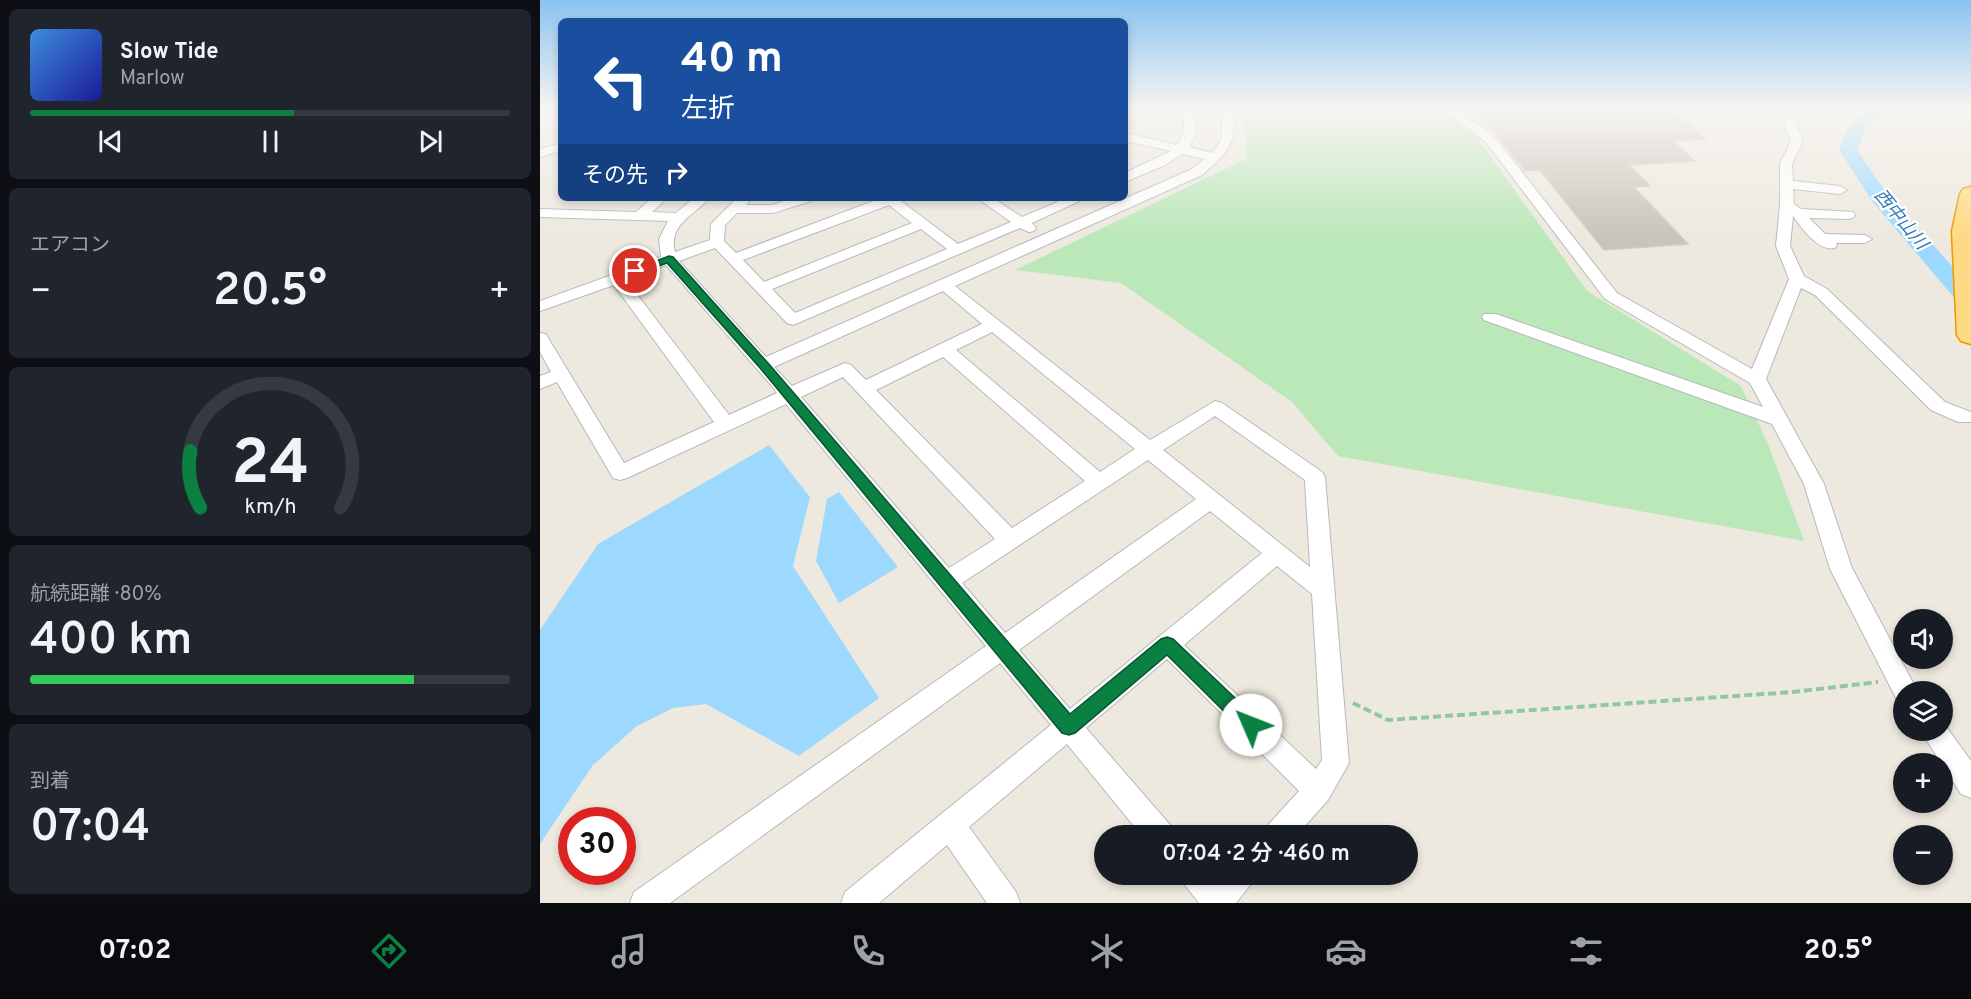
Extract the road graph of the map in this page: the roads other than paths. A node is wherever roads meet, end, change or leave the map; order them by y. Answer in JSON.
{"nodes":[{"id":1,"x":1177,"y":151,"type":"edge"},
{"id":2,"x":1185,"y":151,"type":"edge"},
{"id":3,"x":1219,"y":151,"type":"edge"},
{"id":4,"x":1499,"y":151,"type":"edge"},
{"id":5,"x":1792,"y":151,"type":"edge"},
{"id":6,"x":1215,"y":157,"type":"junction"},
{"id":7,"x":1128,"y":175,"type":"edge"},
{"id":8,"x":1786,"y":184,"type":"junction"},
{"id":9,"x":1840,"y":190,"type":"dead end"},
{"id":10,"x":1971,"y":194,"type":"edge"},
{"id":11,"x":656,"y":201,"type":"edge"},
{"id":12,"x":698,"y":201,"type":"edge"},
{"id":13,"x":741,"y":201,"type":"edge"},
{"id":14,"x":797,"y":201,"type":"edge"},
{"id":15,"x":884,"y":201,"type":"edge"},
{"id":16,"x":892,"y":201,"type":"edge"},
{"id":17,"x":988,"y":201,"type":"edge"},
{"id":18,"x":1070,"y":201,"type":"edge"},
{"id":19,"x":732,"y":209,"type":"junction"},
{"id":20,"x":1792,"y":210,"type":"junction"},
{"id":21,"x":540,"y":213,"type":"edge"},
{"id":22,"x":1848,"y":214,"type":"dead end"},
{"id":23,"x":640,"y":215,"type":"junction"},
{"id":24,"x":679,"y":217,"type":"junction"},
{"id":25,"x":1020,"y":223,"type":"junction"},
{"id":26,"x":922,"y":224,"type":"junction"},
{"id":27,"x":1865,"y":239,"type":"dead end"},
{"id":28,"x":1048,"y":240,"type":"junction"},
{"id":29,"x":717,"y":242,"type":"junction"},
{"id":30,"x":957,"y":250,"type":"junction"},
{"id":31,"x":669,"y":259,"type":"junction"},
{"id":32,"x":733,"y":259,"type":"junction"},
{"id":33,"x":617,"y":278,"type":"junction"},
{"id":34,"x":1797,"y":279,"type":"junction"},
{"id":35,"x":946,"y":286,"type":"junction"},
{"id":36,"x":762,"y":288,"type":"junction"},
{"id":37,"x":540,"y":306,"type":"edge"},
{"id":38,"x":1490,"y":317,"type":"dead end"},
{"id":39,"x":993,"y":325,"type":"junction"},
{"id":40,"x":1970,"y":331,"type":"edge"},
{"id":41,"x":540,"y":338,"type":"edge"},
{"id":42,"x":944,"y":349,"type":"junction"},
{"id":43,"x":764,"y":365,"type":"junction"},
{"id":44,"x":561,"y":374,"type":"junction"},
{"id":45,"x":1757,"y":379,"type":"junction"},
{"id":46,"x":540,"y":383,"type":"edge"},
{"id":47,"x":864,"y":388,"type":"junction"},
{"id":48,"x":788,"y":394,"type":"junction"},
{"id":49,"x":1965,"y":417,"type":"dead end"},
{"id":50,"x":1781,"y":420,"type":"junction"},
{"id":51,"x":725,"y":424,"type":"junction"},
{"id":52,"x":1150,"y":449,"type":"junction"},
{"id":53,"x":1099,"y":483,"type":"junction"},
{"id":54,"x":1211,"y":499,"type":"junction"},
{"id":55,"x":1010,"y":540,"type":"junction"},
{"id":56,"x":1276,"y":553,"type":"junction"},
{"id":57,"x":946,"y":582,"type":"junction"},
{"id":58,"x":1322,"y":589,"type":"junction"},
{"id":59,"x":1167,"y":644,"type":"junction"},
{"id":60,"x":1003,"y":648,"type":"junction"},
{"id":61,"x":1899,"y":681,"type":"edge"},
{"id":62,"x":1069,"y":727,"type":"junction"},
{"id":63,"x":1941,"y":741,"type":"edge"},
{"id":64,"x":1971,"y":784,"type":"edge"},
{"id":65,"x":1317,"y":790,"type":"junction"},
{"id":66,"x":950,"y":825,"type":"junction"},
{"id":67,"x":1152,"y":825,"type":"edge"},
{"id":68,"x":1287,"y":825,"type":"edge"},
{"id":69,"x":1203,"y":885,"type":"edge"},
{"id":70,"x":1232,"y":885,"type":"edge"},
{"id":71,"x":1217,"y":902,"type":"edge"},
{"id":72,"x":645,"y":903,"type":"edge"},
{"id":73,"x":856,"y":903,"type":"edge"},
{"id":74,"x":1005,"y":903,"type":"edge"}],
"edges":[{"from":1,"to":7,"type":"street"},
{"from":2,"to":6,"type":"street"},
{"from":3,"to":6,"type":"street"},
{"from":4,"to":45,"type":"street"},
{"from":5,"to":8,"type":"street"},
{"from":6,"to":28,"type":"street"},
{"from":8,"to":9,"type":"street"},
{"from":8,"to":20,"type":"street"},
{"from":10,"to":40,"type":"highway"},
{"from":11,"to":23,"type":"street"},
{"from":12,"to":24,"type":"street"},
{"from":13,"to":19,"type":"street"},
{"from":14,"to":19,"type":"street"},
{"from":15,"to":32,"type":"street"},
{"from":16,"to":26,"type":"street"},
{"from":17,"to":25,"type":"street"},
{"from":18,"to":25,"type":"street"},
{"from":19,"to":29,"type":"street"},
{"from":20,"to":22,"type":"street"},
{"from":20,"to":27,"type":"street"},
{"from":20,"to":34,"type":"street"},
{"from":21,"to":23,"type":"street"},
{"from":23,"to":24,"type":"street"},
{"from":24,"to":31,"type":"street"},
{"from":25,"to":28,"type":"street"},
{"from":25,"to":30,"type":"street"},
{"from":26,"to":30,"type":"street"},
{"from":26,"to":36,"type":"street"},
{"from":28,"to":35,"type":"street"},
{"from":29,"to":31,"type":"street"},
{"from":29,"to":32,"type":"street"},
{"from":30,"to":36,"type":"street"},
{"from":31,"to":33,"type":"street"},
{"from":31,"to":43,"type":"street"},
{"from":32,"to":36,"type":"street"},
{"from":33,"to":37,"type":"street"},
{"from":33,"to":51,"type":"street"},
{"from":34,"to":45,"type":"street"},
{"from":34,"to":49,"type":"street"},
{"from":35,"to":39,"type":"street"},
{"from":35,"to":43,"type":"street"},
{"from":38,"to":50,"type":"street"},
{"from":39,"to":42,"type":"street"},
{"from":39,"to":52,"type":"street"},
{"from":41,"to":44,"type":"street"},
{"from":42,"to":47,"type":"street"},
{"from":42,"to":53,"type":"street"},
{"from":43,"to":48,"type":"street"},
{"from":44,"to":46,"type":"street"},
{"from":44,"to":51,"type":"street"},
{"from":45,"to":50,"type":"street"},
{"from":47,"to":48,"type":"street"},
{"from":47,"to":55,"type":"street"},
{"from":48,"to":51,"type":"street"},
{"from":48,"to":57,"type":"street"},
{"from":50,"to":61,"type":"street"},
{"from":52,"to":53,"type":"street"},
{"from":52,"to":54,"type":"street"},
{"from":52,"to":58,"type":"street"},
{"from":53,"to":55,"type":"street"},
{"from":54,"to":56,"type":"street"},
{"from":54,"to":60,"type":"street"},
{"from":55,"to":57,"type":"street"},
{"from":56,"to":58,"type":"street"},
{"from":56,"to":59,"type":"street"},
{"from":57,"to":60,"type":"street"},
{"from":58,"to":65,"type":"street"},
{"from":59,"to":62,"type":"street"},
{"from":59,"to":65,"type":"street"},
{"from":60,"to":62,"type":"street"},
{"from":60,"to":72,"type":"street"},
{"from":62,"to":66,"type":"street"},
{"from":62,"to":67,"type":"street"},
{"from":63,"to":64,"type":"street"},
{"from":65,"to":68,"type":"street"},
{"from":66,"to":73,"type":"street"},
{"from":66,"to":74,"type":"street"},
{"from":69,"to":71,"type":"street"},
{"from":70,"to":71,"type":"street"}]}
